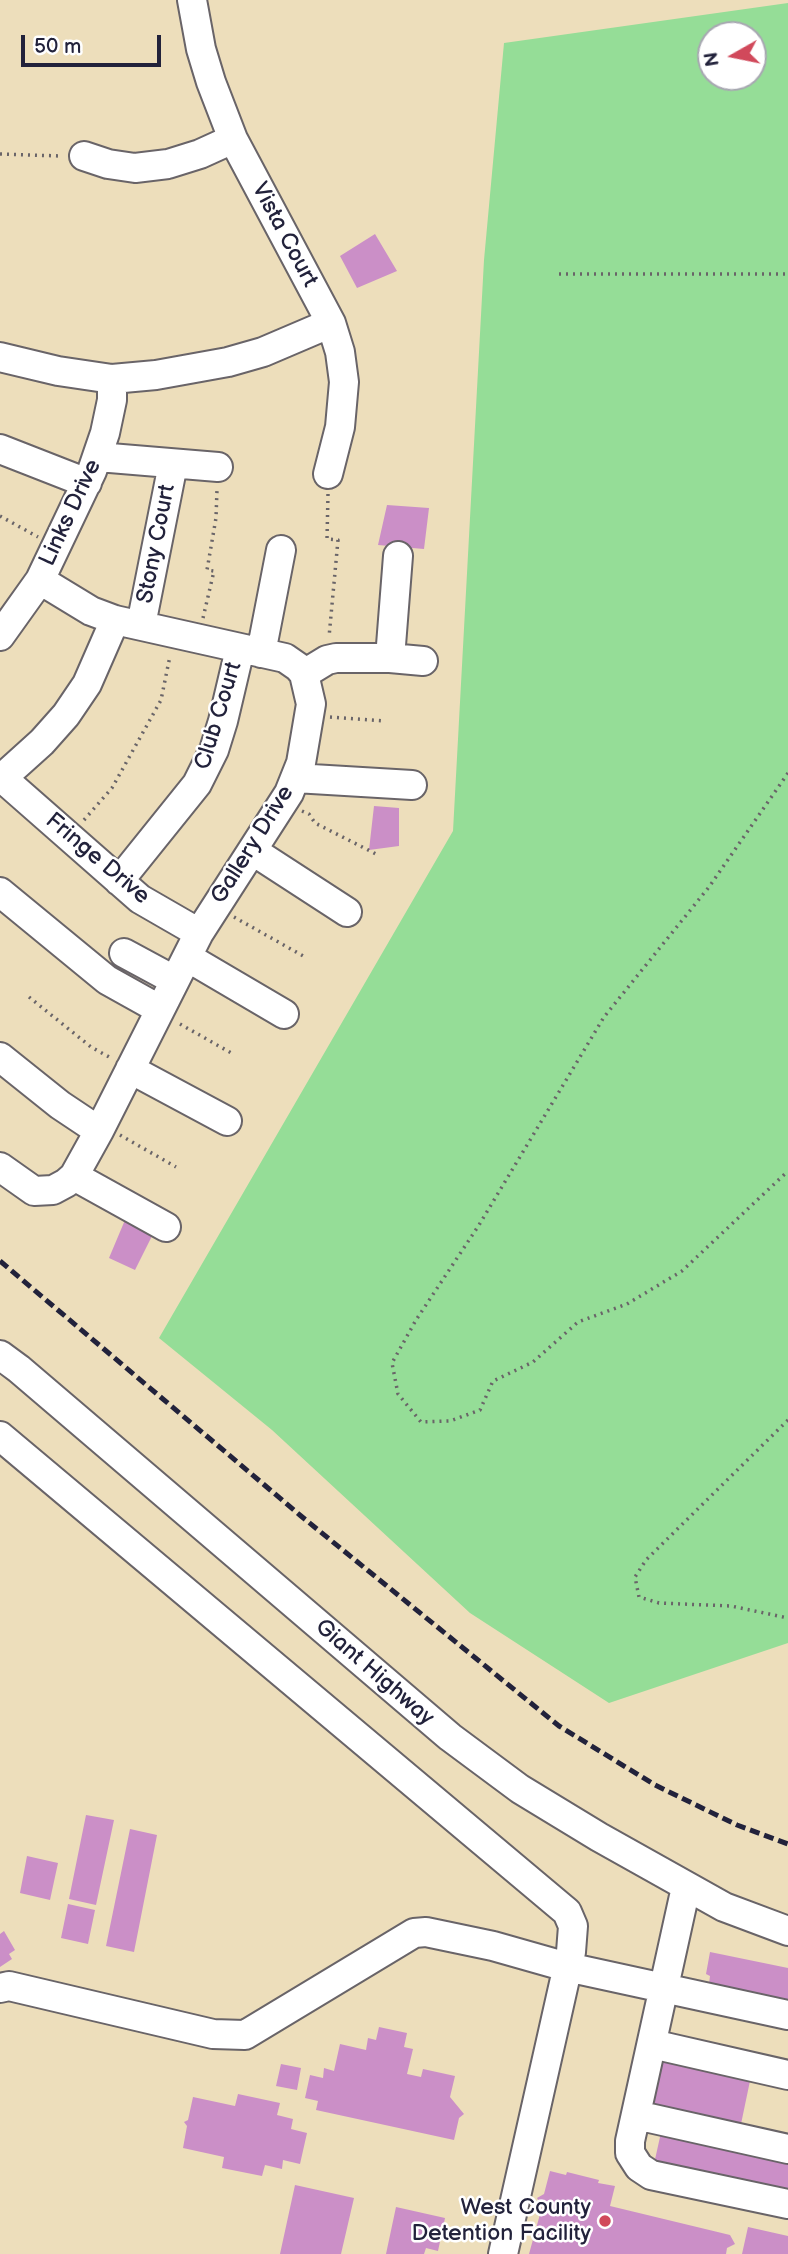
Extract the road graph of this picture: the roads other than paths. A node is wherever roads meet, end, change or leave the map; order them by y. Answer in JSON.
{"nodes":[{"id":1,"x":192,"y":0,"type":"edge"},
{"id":2,"x":233,"y":139,"type":"junction"},
{"id":3,"x":84,"y":156,"type":"road end"},
{"id":4,"x":331,"y":323,"type":"junction"},
{"id":5,"x":0,"y":357,"type":"edge"},
{"id":6,"x":112,"y":379,"type":"junction"},
{"id":7,"x":0,"y":449,"type":"edge"},
{"id":8,"x":173,"y":464,"type":"junction"},
{"id":9,"x":218,"y":467,"type":"road end"},
{"id":10,"x":93,"y":470,"type":"junction"},
{"id":11,"x":328,"y":474,"type":"road end"},
{"id":12,"x":281,"y":550,"type":"dead end"},
{"id":13,"x":398,"y":556,"type":"dead end"},
{"id":14,"x":40,"y":580,"type":"junction"},
{"id":15,"x":9,"y":606,"type":"edge"},
{"id":16,"x":128,"y":623,"type":"junction"},
{"id":17,"x":0,"y":636,"type":"edge"},
{"id":18,"x":251,"y":651,"type":"junction"},
{"id":19,"x":390,"y":658,"type":"junction"},
{"id":20,"x":423,"y":661,"type":"dead end"},
{"id":21,"x":315,"y":667,"type":"junction"},
{"id":22,"x":1,"y":777,"type":"edge"},
{"id":23,"x":412,"y":785,"type":"dead end"},
{"id":24,"x":289,"y":790,"type":"junction"},
{"id":25,"x":253,"y":850,"type":"junction"},
{"id":26,"x":119,"y":881,"type":"junction"},
{"id":27,"x":0,"y":892,"type":"edge"},
{"id":28,"x":347,"y":912,"type":"dead end"},
{"id":29,"x":124,"y":953,"type":"dead end"},
{"id":30,"x":187,"y":956,"type":"junction"},
{"id":31,"x":159,"y":1009,"type":"junction"},
{"id":32,"x":284,"y":1014,"type":"dead end"},
{"id":33,"x":0,"y":1057,"type":"edge"},
{"id":34,"x":131,"y":1069,"type":"junction"},
{"id":35,"x":227,"y":1121,"type":"dead end"},
{"id":36,"x":101,"y":1128,"type":"junction"},
{"id":37,"x":0,"y":1167,"type":"edge"},
{"id":38,"x":70,"y":1180,"type":"junction"},
{"id":39,"x":166,"y":1227,"type":"dead end"},
{"id":40,"x":0,"y":1355,"type":"edge"},
{"id":41,"x":0,"y":1436,"type":"edge"},
{"id":42,"x":687,"y":1887,"type":"junction"},
{"id":43,"x":788,"y":1931,"type":"edge"},
{"id":44,"x":568,"y":1967,"type":"junction"},
{"id":45,"x":0,"y":1988,"type":"edge"},
{"id":46,"x":664,"y":1988,"type":"junction"},
{"id":47,"x":788,"y":2015,"type":"edge"},
{"id":48,"x":652,"y":2044,"type":"junction"},
{"id":49,"x":788,"y":2075,"type":"edge"},
{"id":50,"x":636,"y":2115,"type":"junction"},
{"id":51,"x":788,"y":2149,"type":"edge"},
{"id":52,"x":788,"y":2204,"type":"edge"},
{"id":53,"x":503,"y":2254,"type":"edge"}],
"edges":[{"from":1,"to":2,"type":"street","name":"Vista Court"},
{"from":2,"to":3,"type":"street"},
{"from":2,"to":4,"type":"street","name":"Vista Court"},
{"from":4,"to":6,"type":"street"},
{"from":4,"to":11,"type":"street","name":"Vista Court"},
{"from":5,"to":6,"type":"street"},
{"from":6,"to":10,"type":"street","name":"Links Drive"},
{"from":7,"to":10,"type":"street"},
{"from":8,"to":9,"type":"street"},
{"from":8,"to":10,"type":"street"},
{"from":8,"to":16,"type":"street","name":"Stony Court"},
{"from":10,"to":14,"type":"street","name":"Links Drive"},
{"from":12,"to":18,"type":"street","name":"Club Court"},
{"from":13,"to":19,"type":"street"},
{"from":14,"to":15,"type":"street","name":"Links Drive"},
{"from":14,"to":16,"type":"street"},
{"from":15,"to":17,"type":"street","name":"Links Drive"},
{"from":16,"to":18,"type":"street"},
{"from":16,"to":22,"type":"street","name":"Stony Court"},
{"from":18,"to":21,"type":"street"},
{"from":18,"to":26,"type":"street","name":"Club Court"},
{"from":19,"to":20,"type":"street"},
{"from":19,"to":21,"type":"street"},
{"from":21,"to":24,"type":"street","name":"Gallery Drive"},
{"from":22,"to":26,"type":"street","name":"Fringe Drive"},
{"from":23,"to":24,"type":"street"},
{"from":24,"to":25,"type":"street","name":"Gallery Drive"},
{"from":25,"to":28,"type":"street"},
{"from":25,"to":30,"type":"street","name":"Gallery Drive"},
{"from":26,"to":30,"type":"street","name":"Fringe Drive"},
{"from":27,"to":31,"type":"street"},
{"from":29,"to":30,"type":"street"},
{"from":30,"to":31,"type":"street","name":"Gallery Drive"},
{"from":30,"to":32,"type":"street"},
{"from":31,"to":34,"type":"street","name":"Gallery Drive"},
{"from":33,"to":36,"type":"street"},
{"from":34,"to":35,"type":"street"},
{"from":34,"to":36,"type":"street","name":"Gallery Drive"},
{"from":36,"to":38,"type":"street","name":"Gallery Drive"},
{"from":37,"to":38,"type":"street"},
{"from":38,"to":39,"type":"street"},
{"from":40,"to":42,"type":"street","name":"Giant Highway"},
{"from":41,"to":44,"type":"street"},
{"from":42,"to":43,"type":"street","name":"Giant Highway"},
{"from":42,"to":46,"type":"street"},
{"from":44,"to":45,"type":"street"},
{"from":44,"to":46,"type":"street"},
{"from":44,"to":53,"type":"street"},
{"from":46,"to":47,"type":"street"},
{"from":46,"to":48,"type":"street"},
{"from":48,"to":49,"type":"street"},
{"from":48,"to":50,"type":"street"},
{"from":50,"to":51,"type":"street"},
{"from":50,"to":52,"type":"street"}]}
